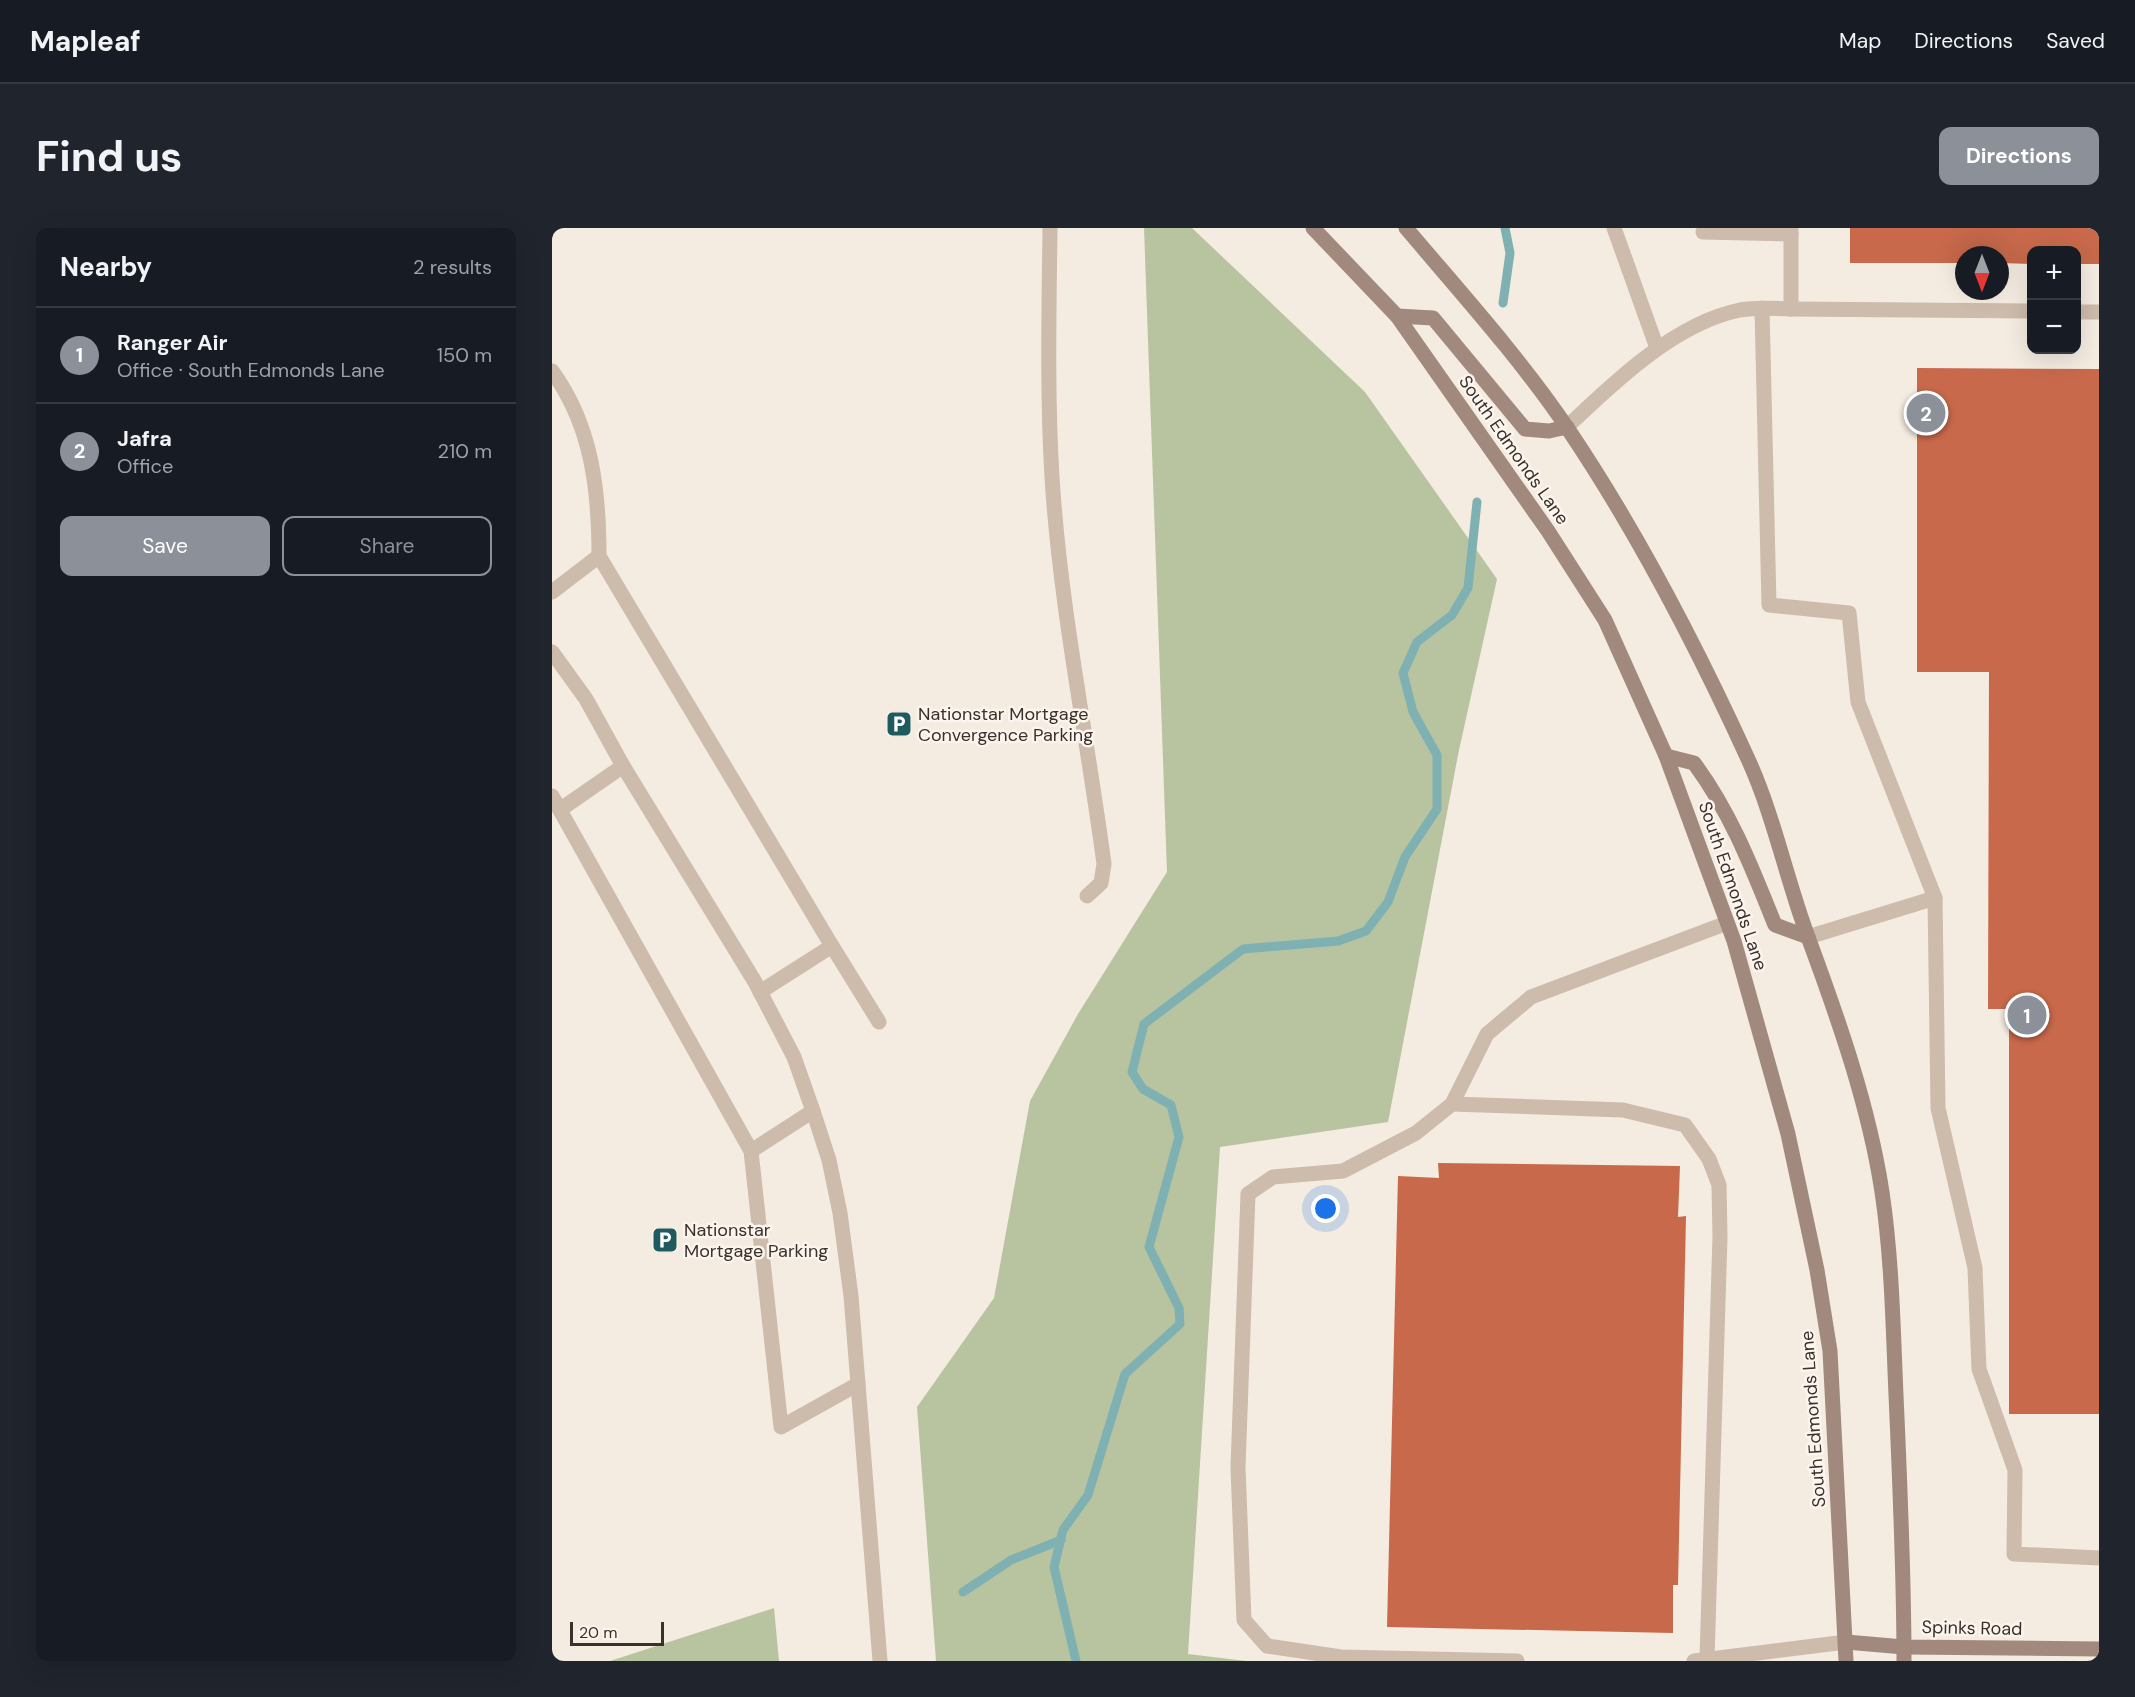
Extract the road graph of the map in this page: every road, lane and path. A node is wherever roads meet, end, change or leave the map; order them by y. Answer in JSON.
{"nodes":[{"id":1,"x":1050,"y":228,"type":"edge"},
{"id":2,"x":1313,"y":228,"type":"edge"},
{"id":3,"x":1406,"y":228,"type":"edge"},
{"id":4,"x":1614,"y":228,"type":"edge"},
{"id":5,"x":1791,"y":231,"type":"edge"},
{"id":6,"x":1704,"y":232,"type":"dead end"},
{"id":7,"x":1762,"y":308,"type":"junction"},
{"id":8,"x":1791,"y":309,"type":"junction"},
{"id":9,"x":2027,"y":311,"type":"edge"},
{"id":10,"x":2081,"y":312,"type":"edge"},
{"id":11,"x":2099,"y":312,"type":"edge"},
{"id":12,"x":1397,"y":316,"type":"junction"},
{"id":13,"x":1656,"y":348,"type":"junction"},
{"id":14,"x":552,"y":371,"type":"edge"},
{"id":15,"x":1567,"y":427,"type":"junction"},
{"id":16,"x":599,"y":556,"type":"junction"},
{"id":17,"x":552,"y":592,"type":"edge"},
{"id":18,"x":552,"y":652,"type":"edge"},
{"id":19,"x":1666,"y":756,"type":"junction"},
{"id":20,"x":623,"y":766,"type":"junction"},
{"id":21,"x":552,"y":796,"type":"edge"},
{"id":22,"x":561,"y":809,"type":"junction"},
{"id":23,"x":1087,"y":896,"type":"dead end"},
{"id":24,"x":1935,"y":898,"type":"junction"},
{"id":25,"x":1727,"y":923,"type":"junction"},
{"id":26,"x":1808,"y":937,"type":"junction"},
{"id":27,"x":832,"y":946,"type":"junction"},
{"id":28,"x":760,"y":992,"type":"junction"},
{"id":29,"x":879,"y":1022,"type":"dead end"},
{"id":30,"x":1452,"y":1104,"type":"junction"},
{"id":31,"x":813,"y":1111,"type":"junction"},
{"id":32,"x":751,"y":1150,"type":"junction"},
{"id":33,"x":858,"y":1384,"type":"junction"},
{"id":34,"x":2099,"y":1558,"type":"edge"},
{"id":35,"x":1846,"y":1642,"type":"junction"},
{"id":36,"x":2099,"y":1649,"type":"edge"},
{"id":37,"x":1904,"y":1654,"type":"edge"},
{"id":38,"x":1700,"y":1660,"type":"edge"},
{"id":39,"x":880,"y":1661,"type":"edge"},
{"id":40,"x":1517,"y":1661,"type":"edge"},
{"id":41,"x":1846,"y":1661,"type":"edge"}],
"edges":[{"from":1,"to":23,"type":"street"},
{"from":2,"to":12,"type":"main road","name":"South Edmonds Lane"},
{"from":3,"to":15,"type":"main road"},
{"from":4,"to":13,"type":"street"},
{"from":5,"to":6,"type":"street"},
{"from":5,"to":8,"type":"street"},
{"from":7,"to":8,"type":"street"},
{"from":7,"to":13,"type":"street"},
{"from":7,"to":24,"type":"street"},
{"from":8,"to":9,"type":"street"},
{"from":10,"to":11,"type":"street"},
{"from":12,"to":15,"type":"main road"},
{"from":12,"to":19,"type":"main road","name":"South Edmonds Lane"},
{"from":13,"to":15,"type":"street"},
{"from":14,"to":16,"type":"street"},
{"from":15,"to":26,"type":"main road"},
{"from":16,"to":17,"type":"street"},
{"from":16,"to":27,"type":"street"},
{"from":18,"to":20,"type":"street"},
{"from":19,"to":25,"type":"main road","name":"South Edmonds Lane"},
{"from":19,"to":26,"type":"main road"},
{"from":20,"to":22,"type":"street"},
{"from":20,"to":28,"type":"street"},
{"from":21,"to":22,"type":"street"},
{"from":22,"to":32,"type":"street"},
{"from":24,"to":26,"type":"street"},
{"from":24,"to":34,"type":"street"},
{"from":25,"to":30,"type":"street"},
{"from":25,"to":35,"type":"main road","name":"South Edmonds Lane"},
{"from":26,"to":37,"type":"main road"},
{"from":27,"to":28,"type":"street"},
{"from":27,"to":29,"type":"street"},
{"from":28,"to":31,"type":"street"},
{"from":30,"to":38,"type":"street"},
{"from":30,"to":40,"type":"street"},
{"from":31,"to":32,"type":"street"},
{"from":31,"to":33,"type":"street"},
{"from":32,"to":33,"type":"street"},
{"from":33,"to":39,"type":"street"},
{"from":35,"to":37,"type":"main road","name":"Spinks Road"},
{"from":35,"to":38,"type":"street"},
{"from":35,"to":41,"type":"main road","name":"South Edmonds Lane"},
{"from":36,"to":37,"type":"main road","name":"Spinks Road"}]}
